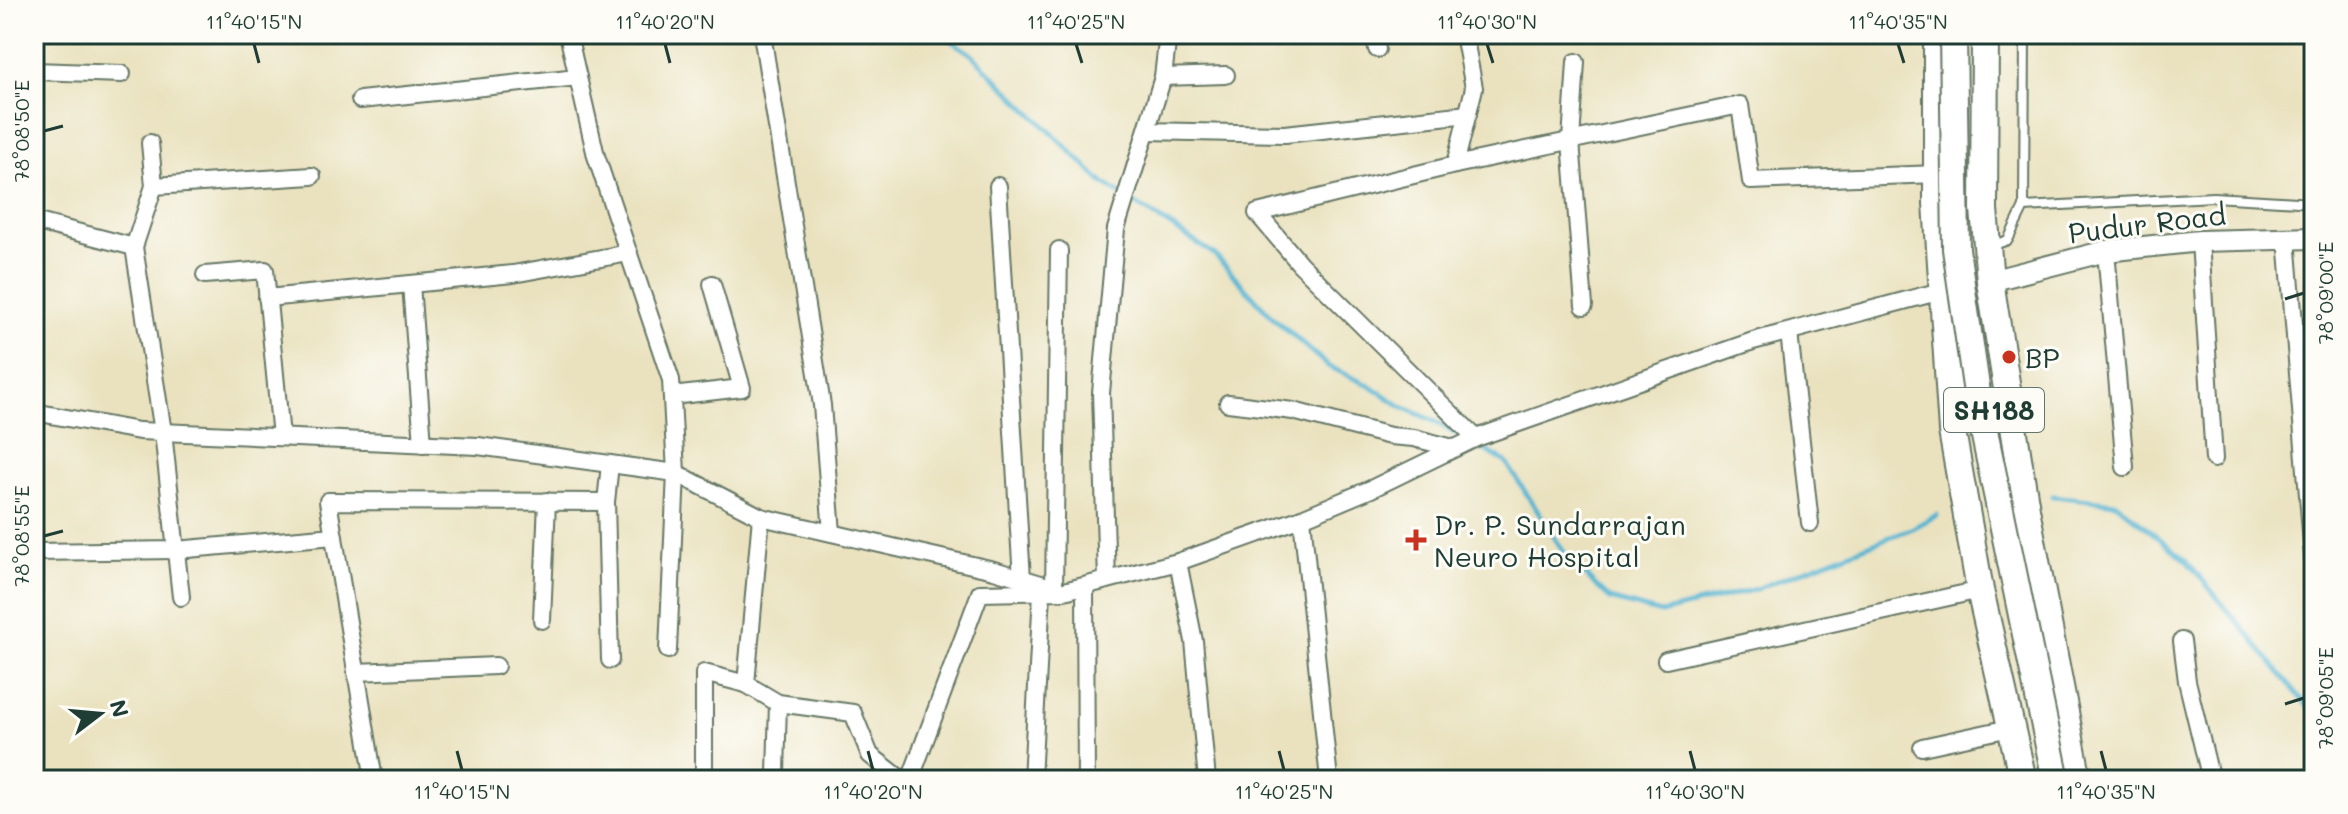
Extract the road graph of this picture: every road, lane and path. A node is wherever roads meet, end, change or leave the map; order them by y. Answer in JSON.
{"nodes":[{"id":1,"x":568,"y":34,"type":"edge"},
{"id":2,"x":762,"y":34,"type":"edge"},
{"id":3,"x":1168,"y":34,"type":"edge"},
{"id":4,"x":1464,"y":34,"type":"edge"},
{"id":5,"x":1937,"y":34,"type":"edge"},
{"id":6,"x":1953,"y":34,"type":"edge"},
{"id":7,"x":1969,"y":34,"type":"edge"},
{"id":8,"x":1985,"y":34,"type":"edge"},
{"id":9,"x":2025,"y":34,"type":"edge"},
{"id":10,"x":1576,"y":62,"type":"dead end"},
{"id":11,"x":34,"y":71,"type":"edge"},
{"id":12,"x":122,"y":74,"type":"dead end"},
{"id":13,"x":1226,"y":75,"type":"dead end"},
{"id":14,"x":578,"y":77,"type":"junction"},
{"id":15,"x":1163,"y":77,"type":"junction"},
{"id":16,"x":360,"y":100,"type":"dead end"},
{"id":17,"x":1468,"y":114,"type":"junction"},
{"id":18,"x":1147,"y":131,"type":"junction"},
{"id":19,"x":1571,"y":141,"type":"junction"},
{"id":20,"x":150,"y":143,"type":"dead end"},
{"id":21,"x":1455,"y":165,"type":"junction"},
{"id":22,"x":1938,"y":174,"type":"junction"},
{"id":23,"x":312,"y":176,"type":"dead end"},
{"id":24,"x":154,"y":186,"type":"junction"},
{"id":25,"x":998,"y":186,"type":"dead end"},
{"id":26,"x":2314,"y":203,"type":"edge"},
{"id":27,"x":2024,"y":207,"type":"junction"},
{"id":28,"x":34,"y":221,"type":"edge"},
{"id":29,"x":2287,"y":238,"type":"junction"},
{"id":30,"x":2314,"y":238,"type":"edge"},
{"id":31,"x":2200,"y":241,"type":"junction"},
{"id":32,"x":134,"y":247,"type":"junction"},
{"id":33,"x":1986,"y":247,"type":"junction"},
{"id":34,"x":1059,"y":250,"type":"dead end"},
{"id":35,"x":2106,"y":251,"type":"junction"},
{"id":36,"x":629,"y":253,"type":"junction"},
{"id":37,"x":205,"y":275,"type":"dead end"},
{"id":38,"x":1990,"y":281,"type":"junction"},
{"id":39,"x":411,"y":284,"type":"junction"},
{"id":40,"x":712,"y":284,"type":"dead end"},
{"id":41,"x":1941,"y":291,"type":"junction"},
{"id":42,"x":267,"y":298,"type":"junction"},
{"id":43,"x":1584,"y":306,"type":"dead end"},
{"id":44,"x":1789,"y":332,"type":"junction"},
{"id":45,"x":672,"y":396,"type":"junction"},
{"id":46,"x":1228,"y":403,"type":"dead end"},
{"id":47,"x":34,"y":412,"type":"edge"},
{"id":48,"x":163,"y":432,"type":"junction"},
{"id":49,"x":281,"y":437,"type":"junction"},
{"id":50,"x":1466,"y":442,"type":"junction"},
{"id":51,"x":423,"y":444,"type":"junction"},
{"id":52,"x":2214,"y":459,"type":"dead end"},
{"id":53,"x":610,"y":464,"type":"junction"},
{"id":54,"x":2125,"y":467,"type":"dead end"},
{"id":55,"x":676,"y":473,"type":"junction"},
{"id":56,"x":547,"y":501,"type":"junction"},
{"id":57,"x":606,"y":502,"type":"junction"},
{"id":58,"x":761,"y":517,"type":"junction"},
{"id":59,"x":1302,"y":518,"type":"junction"},
{"id":60,"x":1810,"y":523,"type":"dead end"},
{"id":61,"x":832,"y":533,"type":"junction"},
{"id":62,"x":334,"y":536,"type":"junction"},
{"id":63,"x":176,"y":550,"type":"junction"},
{"id":64,"x":34,"y":552,"type":"edge"},
{"id":65,"x":1178,"y":562,"type":"junction"},
{"id":66,"x":2314,"y":569,"type":"edge"},
{"id":67,"x":1022,"y":579,"type":"junction"},
{"id":68,"x":1107,"y":580,"type":"junction"},
{"id":69,"x":1085,"y":586,"type":"junction"},
{"id":70,"x":1980,"y":590,"type":"junction"},
{"id":71,"x":1053,"y":591,"type":"junction"},
{"id":72,"x":181,"y":597,"type":"dead end"},
{"id":73,"x":542,"y":620,"type":"dead end"},
{"id":74,"x":2182,"y":641,"type":"dead end"},
{"id":75,"x":668,"y":650,"type":"dead end"},
{"id":76,"x":610,"y":660,"type":"dead end"},
{"id":77,"x":1666,"y":660,"type":"dead end"},
{"id":78,"x":496,"y":666,"type":"dead end"},
{"id":79,"x":356,"y":672,"type":"junction"},
{"id":80,"x":746,"y":684,"type":"junction"},
{"id":81,"x":778,"y":703,"type":"junction"},
{"id":82,"x":2010,"y":728,"type":"junction"},
{"id":83,"x":1922,"y":747,"type":"dead end"},
{"id":84,"x":374,"y":780,"type":"edge"},
{"id":85,"x":704,"y":780,"type":"edge"},
{"id":86,"x":780,"y":780,"type":"edge"},
{"id":87,"x":902,"y":780,"type":"edge"},
{"id":88,"x":910,"y":780,"type":"edge"},
{"id":89,"x":1032,"y":780,"type":"edge"},
{"id":90,"x":1086,"y":780,"type":"edge"},
{"id":91,"x":1207,"y":780,"type":"edge"},
{"id":92,"x":1329,"y":780,"type":"edge"},
{"id":93,"x":2023,"y":780,"type":"edge"},
{"id":94,"x":2056,"y":780,"type":"edge"},
{"id":95,"x":2068,"y":780,"type":"edge"},
{"id":96,"x":2078,"y":780,"type":"edge"},
{"id":97,"x":2211,"y":780,"type":"edge"}],
"edges":[{"from":1,"to":14,"type":"street"},
{"from":2,"to":61,"type":"street"},
{"from":3,"to":15,"type":"street"},
{"from":4,"to":17,"type":"street"},
{"from":5,"to":22,"type":"main road","number":"SH188"},
{"from":6,"to":94,"type":"main road","bridge":true},
{"from":7,"to":95,"type":"main road","number":"SH188"},
{"from":8,"to":33,"type":"main road","number":"SH188"},
{"from":9,"to":27,"type":"lane"},
{"from":10,"to":19,"type":"street"},
{"from":11,"to":12,"type":"street"},
{"from":13,"to":15,"type":"street"},
{"from":14,"to":16,"type":"street"},
{"from":14,"to":36,"type":"street"},
{"from":15,"to":18,"type":"street"},
{"from":17,"to":18,"type":"street"},
{"from":17,"to":21,"type":"street"},
{"from":18,"to":68,"type":"street"},
{"from":19,"to":21,"type":"street"},
{"from":19,"to":22,"type":"street"},
{"from":19,"to":43,"type":"street"},
{"from":20,"to":24,"type":"street"},
{"from":21,"to":50,"type":"street"},
{"from":22,"to":41,"type":"main road","number":"SH188"},
{"from":23,"to":24,"type":"street"},
{"from":24,"to":32,"type":"street"},
{"from":25,"to":67,"type":"street"},
{"from":26,"to":27,"type":"lane"},
{"from":27,"to":33,"type":"lane"},
{"from":28,"to":32,"type":"street"},
{"from":29,"to":30,"type":"street","name":"Pudur Road"},
{"from":29,"to":31,"type":"street","name":"Pudur Road"},
{"from":29,"to":66,"type":"street"},
{"from":31,"to":35,"type":"street","name":"Pudur Road"},
{"from":31,"to":52,"type":"street"},
{"from":32,"to":48,"type":"street"},
{"from":33,"to":38,"type":"main road","number":"SH188"},
{"from":34,"to":71,"type":"street"},
{"from":35,"to":38,"type":"street","name":"Pudur Road"},
{"from":35,"to":54,"type":"street"},
{"from":36,"to":39,"type":"street"},
{"from":36,"to":45,"type":"street"},
{"from":37,"to":42,"type":"street"},
{"from":38,"to":41,"type":"main road"},
{"from":38,"to":96,"type":"main road","number":"SH188"},
{"from":39,"to":42,"type":"street"},
{"from":39,"to":51,"type":"street"},
{"from":40,"to":45,"type":"street"},
{"from":41,"to":44,"type":"street"},
{"from":41,"to":70,"type":"main road","number":"SH188"},
{"from":42,"to":49,"type":"street"},
{"from":44,"to":50,"type":"street"},
{"from":44,"to":60,"type":"street"},
{"from":45,"to":55,"type":"street"},
{"from":46,"to":50,"type":"street"},
{"from":47,"to":48,"type":"street"},
{"from":48,"to":49,"type":"street"},
{"from":48,"to":63,"type":"street"},
{"from":49,"to":51,"type":"street"},
{"from":50,"to":59,"type":"street"},
{"from":51,"to":53,"type":"street"},
{"from":53,"to":55,"type":"street"},
{"from":53,"to":57,"type":"street"},
{"from":55,"to":58,"type":"street"},
{"from":55,"to":75,"type":"street"},
{"from":56,"to":57,"type":"street"},
{"from":56,"to":62,"type":"street"},
{"from":56,"to":73,"type":"street"},
{"from":57,"to":76,"type":"street"},
{"from":58,"to":61,"type":"street"},
{"from":58,"to":80,"type":"street"},
{"from":59,"to":65,"type":"street"},
{"from":59,"to":92,"type":"street"},
{"from":61,"to":67,"type":"street"},
{"from":62,"to":63,"type":"street"},
{"from":62,"to":79,"type":"street"},
{"from":63,"to":64,"type":"street"},
{"from":63,"to":72,"type":"street"},
{"from":65,"to":68,"type":"street"},
{"from":65,"to":91,"type":"street"},
{"from":67,"to":71,"type":"street"},
{"from":68,"to":69,"type":"street"},
{"from":69,"to":71,"type":"street"},
{"from":69,"to":90,"type":"street"},
{"from":70,"to":77,"type":"street"},
{"from":70,"to":82,"type":"main road","number":"SH188"},
{"from":71,"to":88,"type":"street"},
{"from":71,"to":89,"type":"street"},
{"from":74,"to":97,"type":"street"},
{"from":78,"to":79,"type":"street"},
{"from":79,"to":84,"type":"street"},
{"from":80,"to":81,"type":"street"},
{"from":80,"to":85,"type":"street"},
{"from":81,"to":86,"type":"street"},
{"from":81,"to":87,"type":"street"},
{"from":82,"to":83,"type":"street"},
{"from":82,"to":93,"type":"main road","number":"SH188"}]}
